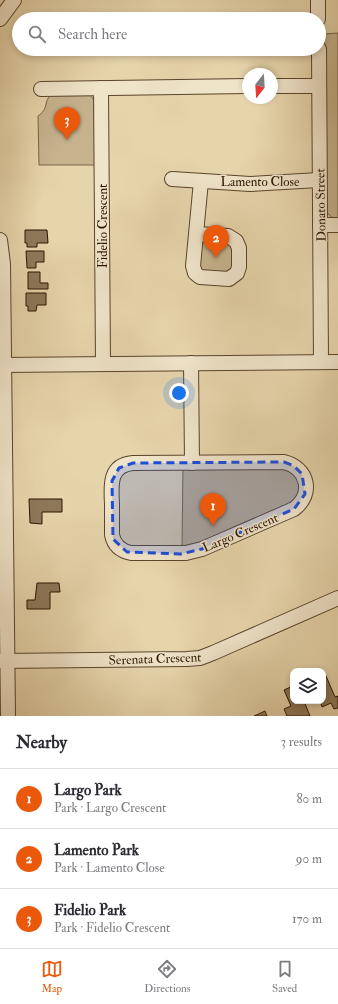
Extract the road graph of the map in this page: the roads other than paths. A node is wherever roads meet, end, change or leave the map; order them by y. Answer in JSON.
{"nodes":[{"id":1,"x":14,"y":0,"type":"edge"},
{"id":2,"x":318,"y":0,"type":"edge"},
{"id":3,"x":318,"y":12,"type":"edge"},
{"id":4,"x":0,"y":18,"type":"edge"},
{"id":5,"x":319,"y":56,"type":"edge"},
{"id":6,"x":242,"y":86,"type":"edge"},
{"id":7,"x":278,"y":86,"type":"edge"},
{"id":8,"x":319,"y":86,"type":"junction"},
{"id":9,"x":101,"y":88,"type":"junction"},
{"id":10,"x":41,"y":89,"type":"dead end"},
{"id":11,"x":172,"y":179,"type":"dead end"},
{"id":12,"x":319,"y":180,"type":"junction"},
{"id":13,"x":201,"y":181,"type":"junction"},
{"id":14,"x":320,"y":225,"type":"junction"},
{"id":15,"x":338,"y":225,"type":"edge"},
{"id":16,"x":197,"y":234,"type":"dead end"},
{"id":17,"x":0,"y":240,"type":"edge"},
{"id":18,"x":321,"y":362,"type":"junction"},
{"id":19,"x":338,"y":362,"type":"edge"},
{"id":20,"x":192,"y":363,"type":"junction"},
{"id":21,"x":103,"y":364,"type":"junction"},
{"id":22,"x":2,"y":365,"type":"edge"},
{"id":23,"x":192,"y":463,"type":"junction"},
{"id":24,"x":3,"y":566,"type":"edge"},
{"id":25,"x":338,"y":598,"type":"edge"},
{"id":26,"x":4,"y":661,"type":"edge"},
{"id":27,"x":8,"y":716,"type":"edge"}],
"edges":[{"from":1,"to":4,"type":"street"},
{"from":2,"to":3,"type":"street"},
{"from":5,"to":8,"type":"street","name":"Donato Street"},
{"from":6,"to":9,"type":"street"},
{"from":7,"to":8,"type":"street"},
{"from":8,"to":12,"type":"street","name":"Donato Street"},
{"from":9,"to":10,"type":"street"},
{"from":9,"to":21,"type":"street","name":"Fidelio Crescent"},
{"from":11,"to":13,"type":"street","name":"Lamento Close"},
{"from":12,"to":13,"type":"street","name":"Lamento Close"},
{"from":12,"to":14,"type":"street","name":"Donato Street"},
{"from":13,"to":16,"type":"street","name":"Lamento Close"},
{"from":14,"to":15,"type":"street"},
{"from":14,"to":18,"type":"street","name":"Donato Street"},
{"from":17,"to":22,"type":"street"},
{"from":18,"to":19,"type":"street"},
{"from":18,"to":20,"type":"street"},
{"from":20,"to":21,"type":"street"},
{"from":20,"to":23,"type":"street"},
{"from":21,"to":22,"type":"street"},
{"from":22,"to":24,"type":"street"},
{"from":23,"to":23,"type":"street","name":"Largo Crescent"},
{"from":24,"to":26,"type":"street"},
{"from":25,"to":26,"type":"street","name":"Serenata Crescent"},
{"from":26,"to":27,"type":"street"}]}
